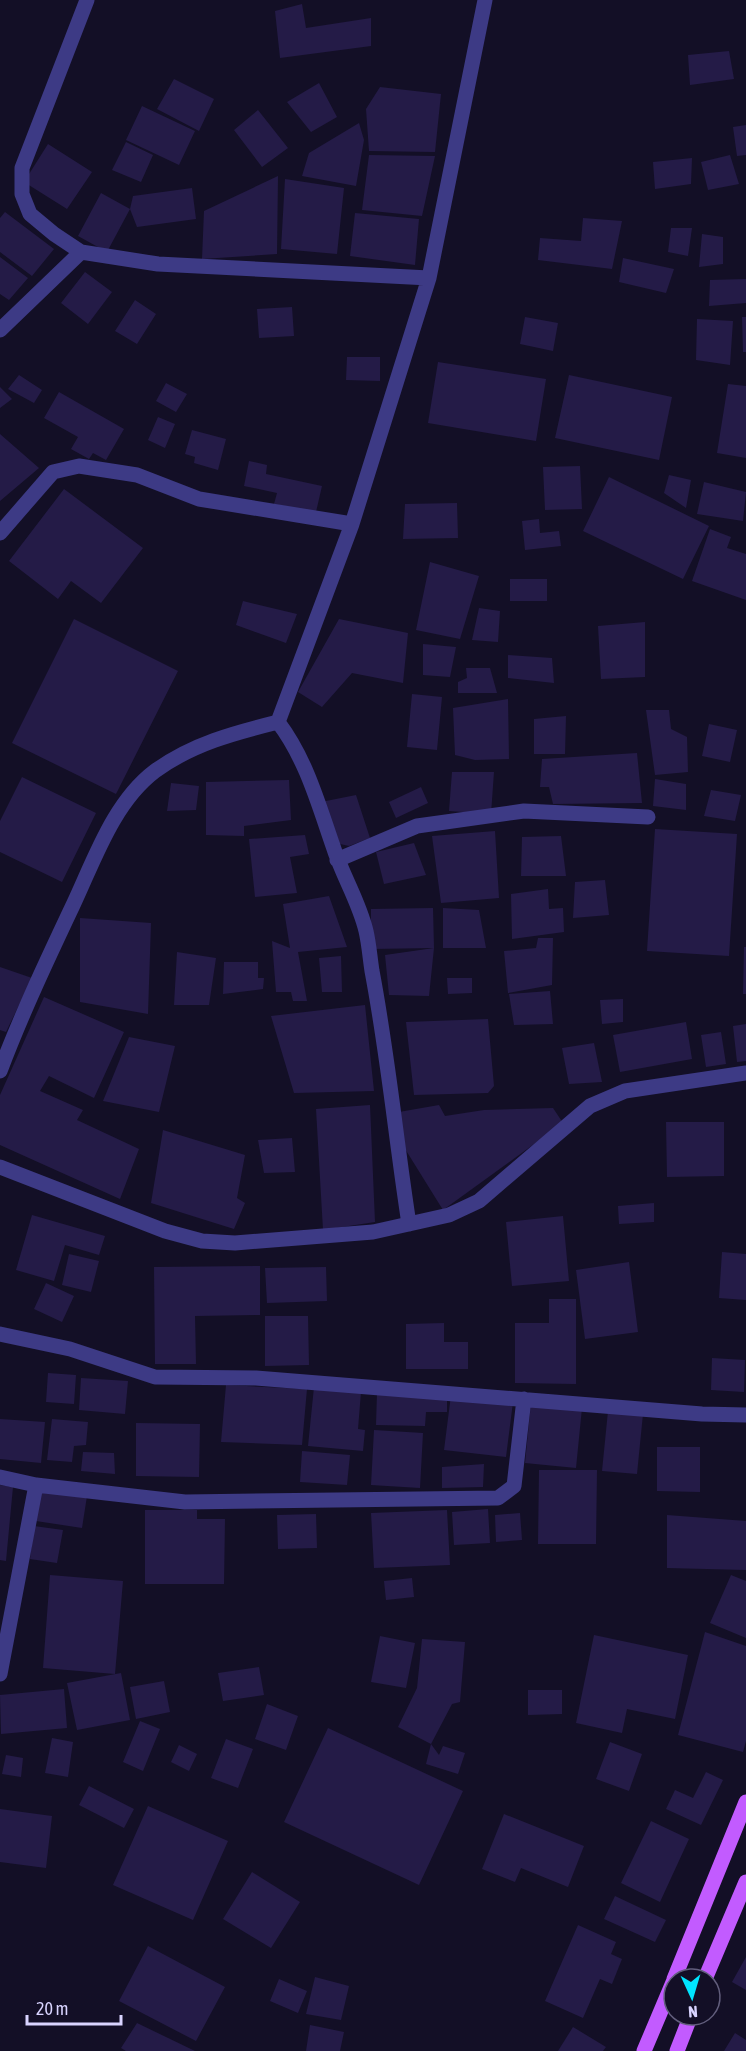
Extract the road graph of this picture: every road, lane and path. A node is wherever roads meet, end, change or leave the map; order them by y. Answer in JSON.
{"nodes":[{"id":1,"x":87,"y":0,"type":"edge"},
{"id":2,"x":485,"y":0,"type":"edge"},
{"id":3,"x":81,"y":252,"type":"junction"},
{"id":4,"x":429,"y":278,"type":"junction"},
{"id":5,"x":0,"y":330,"type":"edge"},
{"id":6,"x":352,"y":524,"type":"junction"},
{"id":7,"x":0,"y":533,"type":"edge"},
{"id":8,"x":278,"y":722,"type":"junction"},
{"id":9,"x":648,"y":817,"type":"dead end"},
{"id":10,"x":337,"y":860,"type":"junction"},
{"id":11,"x":0,"y":1071,"type":"edge"},
{"id":12,"x":746,"y":1073,"type":"edge"},
{"id":13,"x":0,"y":1167,"type":"edge"},
{"id":14,"x":409,"y":1224,"type":"junction"},
{"id":15,"x":0,"y":1334,"type":"edge"},
{"id":16,"x":524,"y":1399,"type":"junction"},
{"id":17,"x":746,"y":1415,"type":"edge"},
{"id":18,"x":0,"y":1478,"type":"edge"},
{"id":19,"x":36,"y":1485,"type":"junction"},
{"id":20,"x":0,"y":1674,"type":"edge"},
{"id":21,"x":746,"y":1802,"type":"edge"},
{"id":22,"x":746,"y":1882,"type":"edge"},
{"id":23,"x":688,"y":1946,"type":"junction"},
{"id":24,"x":714,"y":1957,"type":"junction"},
{"id":25,"x":679,"y":1967,"type":"edge"},
{"id":26,"x":710,"y":1967,"type":"edge"},
{"id":27,"x":662,"y":2008,"type":"edge"},
{"id":28,"x":686,"y":2027,"type":"edge"},
{"id":29,"x":644,"y":2051,"type":"edge"},
{"id":30,"x":677,"y":2051,"type":"edge"}],
"edges":[{"from":1,"to":3,"type":"street"},
{"from":2,"to":4,"type":"street"},
{"from":3,"to":4,"type":"street"},
{"from":3,"to":5,"type":"street"},
{"from":4,"to":6,"type":"street"},
{"from":6,"to":7,"type":"street"},
{"from":6,"to":8,"type":"street"},
{"from":8,"to":10,"type":"street"},
{"from":8,"to":11,"type":"street"},
{"from":9,"to":10,"type":"street"},
{"from":10,"to":14,"type":"street"},
{"from":12,"to":14,"type":"street"},
{"from":13,"to":14,"type":"street"},
{"from":15,"to":16,"type":"street"},
{"from":16,"to":17,"type":"street"},
{"from":16,"to":19,"type":"street"},
{"from":18,"to":19,"type":"street"},
{"from":19,"to":20,"type":"street"},
{"from":21,"to":23,"type":"main road"},
{"from":22,"to":24,"type":"main road"},
{"from":23,"to":24,"type":"main road"},
{"from":23,"to":25,"type":"main road"},
{"from":24,"to":26,"type":"main road"},
{"from":27,"to":29,"type":"main road"},
{"from":28,"to":30,"type":"main road"}]}
